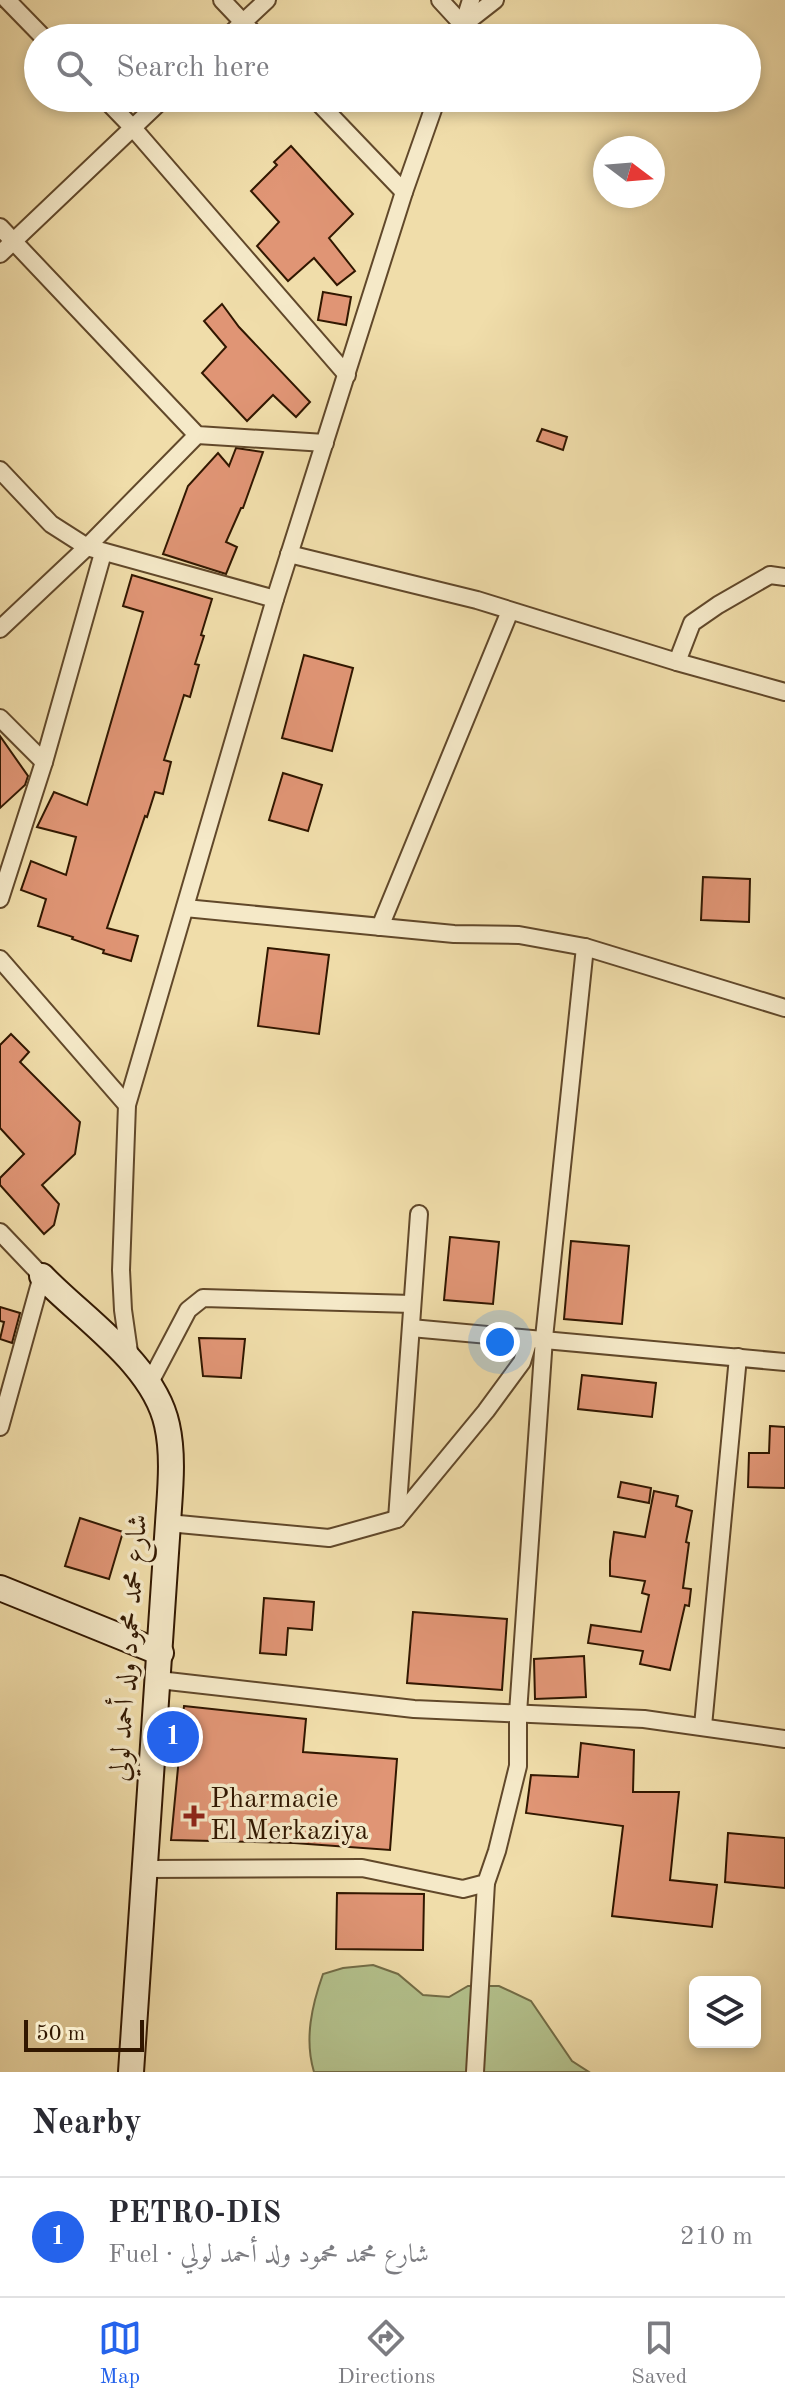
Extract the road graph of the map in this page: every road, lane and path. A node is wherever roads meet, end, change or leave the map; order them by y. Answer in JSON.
{"nodes":[{"id":1,"x":7,"y":0,"type":"edge"},
{"id":2,"x":222,"y":0,"type":"edge"},
{"id":3,"x":267,"y":0,"type":"edge"},
{"id":4,"x":440,"y":0,"type":"edge"},
{"id":5,"x":471,"y":0,"type":"edge"},
{"id":6,"x":495,"y":0,"type":"edge"},
{"id":7,"x":243,"y":22,"type":"joint"},
{"id":8,"x":30,"y":24,"type":"edge"},
{"id":9,"x":456,"y":24,"type":"edge"},
{"id":10,"x":464,"y":24,"type":"edge"},
{"id":11,"x":470,"y":24,"type":"edge"},
{"id":12,"x":118,"y":112,"type":"edge"},
{"id":13,"x":150,"y":112,"type":"edge"},
{"id":14,"x":327,"y":112,"type":"edge"},
{"id":15,"x":432,"y":112,"type":"edge"},
{"id":16,"x":133,"y":128,"type":"junction"},
{"id":17,"x":404,"y":192,"type":"junction"},
{"id":18,"x":0,"y":227,"type":"edge"},
{"id":19,"x":14,"y":241,"type":"junction"},
{"id":20,"x":0,"y":254,"type":"edge"},
{"id":21,"x":347,"y":375,"type":"junction"},
{"id":22,"x":197,"y":435,"type":"junction"},
{"id":23,"x":325,"y":443,"type":"junction"},
{"id":24,"x":0,"y":470,"type":"edge"},
{"id":25,"x":95,"y":550,"type":"junction"},
{"id":26,"x":289,"y":554,"type":"junction"},
{"id":27,"x":785,"y":577,"type":"edge"},
{"id":28,"x":275,"y":599,"type":"junction"},
{"id":29,"x":510,"y":611,"type":"junction"},
{"id":30,"x":0,"y":629,"type":"edge"},
{"id":31,"x":677,"y":662,"type":"junction"},
{"id":32,"x":785,"y":692,"type":"edge"},
{"id":33,"x":0,"y":718,"type":"edge"},
{"id":34,"x":44,"y":762,"type":"junction"},
{"id":35,"x":0,"y":899,"type":"edge"},
{"id":36,"x":185,"y":908,"type":"junction"},
{"id":37,"x":380,"y":927,"type":"junction"},
{"id":38,"x":585,"y":947,"type":"junction"},
{"id":39,"x":0,"y":959,"type":"edge"},
{"id":40,"x":785,"y":1008,"type":"edge"},
{"id":41,"x":127,"y":1105,"type":"junction"},
{"id":42,"x":419,"y":1214,"type":"dead end"},
{"id":43,"x":0,"y":1232,"type":"edge"},
{"id":44,"x":42,"y":1276,"type":"junction"},
{"id":45,"x":412,"y":1304,"type":"junction"},
{"id":46,"x":411,"y":1328,"type":"junction"},
{"id":47,"x":536,"y":1339,"type":"junction"},
{"id":48,"x":738,"y":1357,"type":"junction"},
{"id":49,"x":130,"y":1359,"type":"junction"},
{"id":50,"x":785,"y":1362,"type":"edge"},
{"id":51,"x":148,"y":1386,"type":"junction"},
{"id":52,"x":0,"y":1427,"type":"edge"},
{"id":53,"x":397,"y":1519,"type":"junction"},
{"id":54,"x":168,"y":1523,"type":"junction"},
{"id":55,"x":0,"y":1588,"type":"edge"},
{"id":56,"x":161,"y":1653,"type":"junction"},
{"id":57,"x":159,"y":1680,"type":"junction"},
{"id":58,"x":518,"y":1713,"type":"junction"},
{"id":59,"x":703,"y":1726,"type":"junction"},
{"id":60,"x":785,"y":1739,"type":"edge"},
{"id":61,"x":146,"y":1869,"type":"junction"},
{"id":62,"x":486,"y":1883,"type":"junction"},
{"id":63,"x":136,"y":2072,"type":"edge"},
{"id":64,"x":475,"y":2072,"type":"edge"}],
"edges":[{"from":1,"to":8,"type":"street"},
{"from":2,"to":7,"type":"street"},
{"from":3,"to":7,"type":"street"},
{"from":4,"to":9,"type":"street"},
{"from":5,"to":10,"type":"street"},
{"from":6,"to":11,"type":"street"},
{"from":12,"to":16,"type":"street"},
{"from":13,"to":16,"type":"street"},
{"from":14,"to":17,"type":"street"},
{"from":15,"to":17,"type":"street"},
{"from":16,"to":19,"type":"street"},
{"from":16,"to":21,"type":"street"},
{"from":17,"to":21,"type":"street"},
{"from":18,"to":19,"type":"street"},
{"from":19,"to":20,"type":"street"},
{"from":19,"to":22,"type":"street"},
{"from":21,"to":23,"type":"street"},
{"from":22,"to":23,"type":"street"},
{"from":22,"to":25,"type":"street"},
{"from":23,"to":26,"type":"street"},
{"from":24,"to":25,"type":"street"},
{"from":25,"to":28,"type":"street"},
{"from":25,"to":30,"type":"street"},
{"from":25,"to":34,"type":"street"},
{"from":26,"to":28,"type":"street"},
{"from":26,"to":29,"type":"street"},
{"from":27,"to":31,"type":"street"},
{"from":28,"to":36,"type":"street"},
{"from":29,"to":31,"type":"street"},
{"from":29,"to":37,"type":"street"},
{"from":31,"to":32,"type":"street"},
{"from":33,"to":34,"type":"street"},
{"from":34,"to":35,"type":"street"},
{"from":36,"to":37,"type":"street"},
{"from":36,"to":41,"type":"street"},
{"from":37,"to":38,"type":"street"},
{"from":38,"to":40,"type":"street"},
{"from":38,"to":47,"type":"street"},
{"from":39,"to":41,"type":"street"},
{"from":41,"to":49,"type":"street"},
{"from":42,"to":45,"type":"street"},
{"from":43,"to":44,"type":"street"},
{"from":44,"to":49,"type":"street","name":"شارع محمد محمود ولد أحمد لولي"},
{"from":44,"to":52,"type":"street"},
{"from":45,"to":46,"type":"street"},
{"from":45,"to":51,"type":"street"},
{"from":46,"to":47,"type":"street"},
{"from":46,"to":53,"type":"street"},
{"from":47,"to":48,"type":"street"},
{"from":47,"to":53,"type":"street"},
{"from":47,"to":58,"type":"street"},
{"from":48,"to":50,"type":"street"},
{"from":48,"to":59,"type":"street"},
{"from":49,"to":51,"type":"street","name":"شارع محمد محمود ولد أحمد لولي"},
{"from":51,"to":54,"type":"street","name":"شارع محمد محمود ولد أحمد لولي"},
{"from":53,"to":54,"type":"street"},
{"from":54,"to":56,"type":"street","name":"شارع محمد محمود ولد أحمد لولي"},
{"from":55,"to":56,"type":"street"},
{"from":56,"to":57,"type":"street","name":"شارع محمد محمود ولد أحمد لولي"},
{"from":57,"to":58,"type":"street"},
{"from":57,"to":61,"type":"street","name":"شارع محمد محمود ولد أحمد لولي"},
{"from":58,"to":59,"type":"street"},
{"from":58,"to":62,"type":"street"},
{"from":59,"to":60,"type":"street"},
{"from":61,"to":62,"type":"street"},
{"from":61,"to":63,"type":"street","name":"شارع محمد محمود ولد أحمد لولي"},
{"from":62,"to":64,"type":"street"}]}
